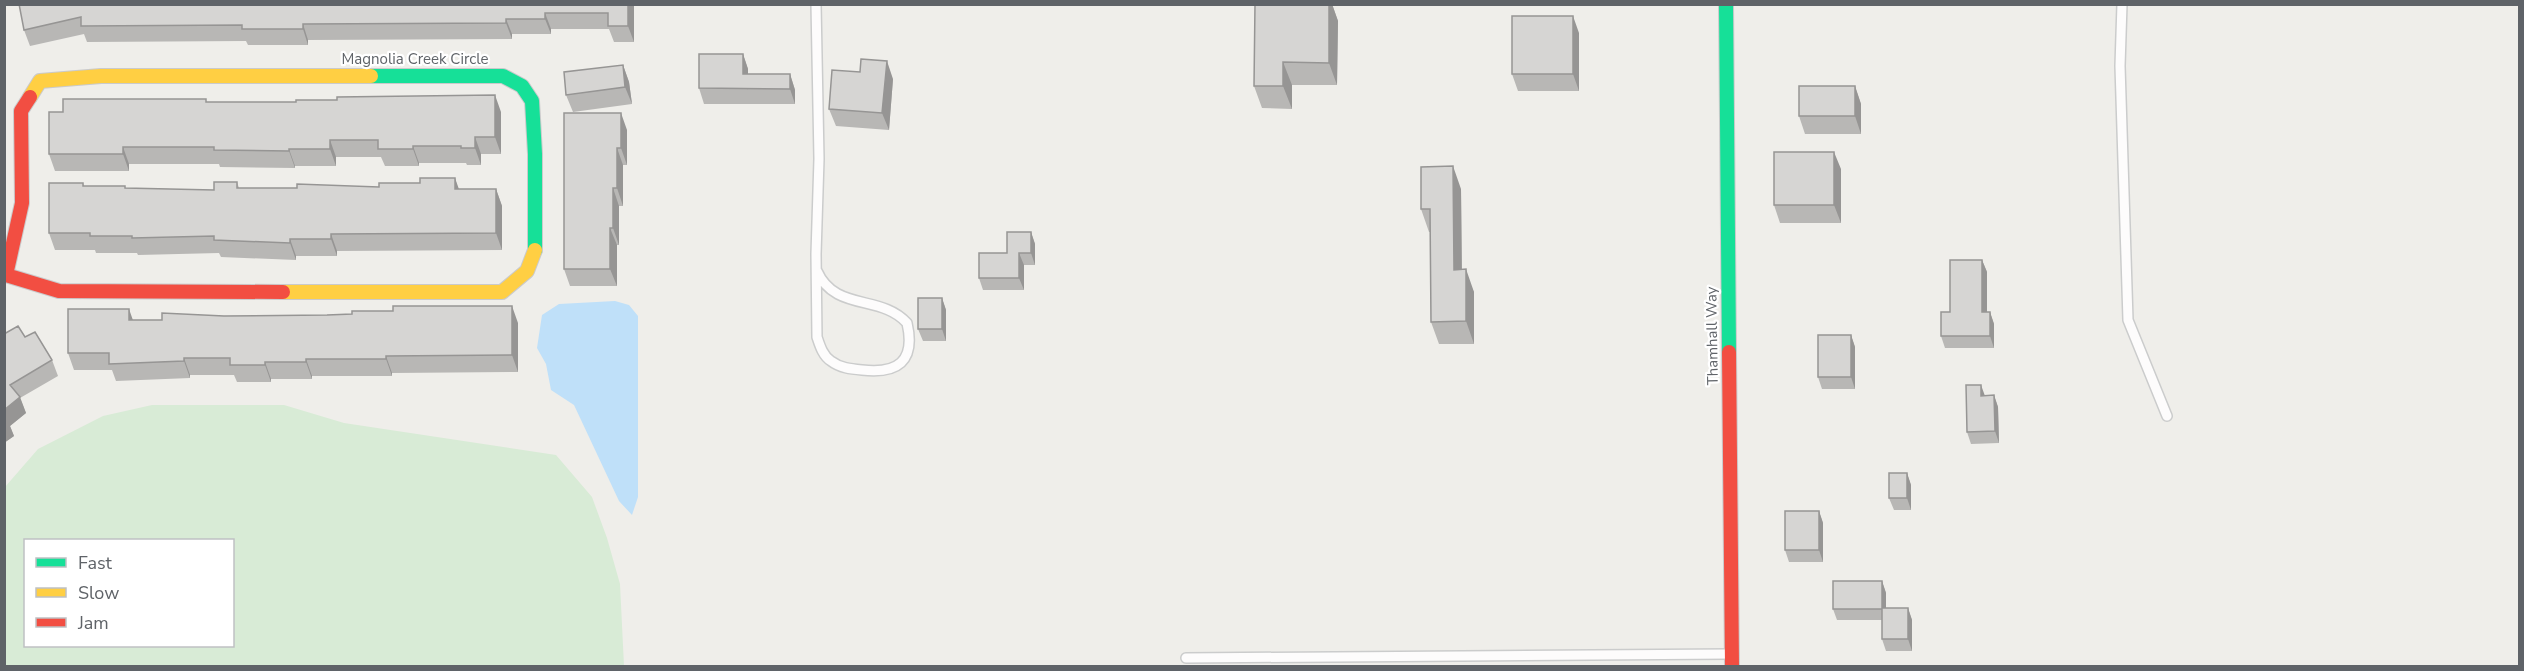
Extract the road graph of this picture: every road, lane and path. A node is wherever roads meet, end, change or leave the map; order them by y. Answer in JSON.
{"nodes":[{"id":1,"x":816,"y":4,"type":"edge"},
{"id":2,"x":1726,"y":4,"type":"edge"},
{"id":3,"x":2122,"y":4,"type":"edge"},
{"id":4,"x":817,"y":271,"type":"junction"},
{"id":5,"x":5,"y":277,"type":"edge"},
{"id":6,"x":2167,"y":416,"type":"dead end"},
{"id":7,"x":1186,"y":658,"type":"dead end"},
{"id":8,"x":1732,"y":660,"type":"edge"}],
"edges":[{"from":1,"to":4,"type":"lane"},
{"from":2,"to":8,"type":"street","name":"Thamhall Way"},
{"from":3,"to":6,"type":"lane"},
{"from":4,"to":4,"type":"lane"},
{"from":5,"to":5,"type":"street","name":"Magnolia Creek Circle"},
{"from":7,"to":8,"type":"lane"}]}
